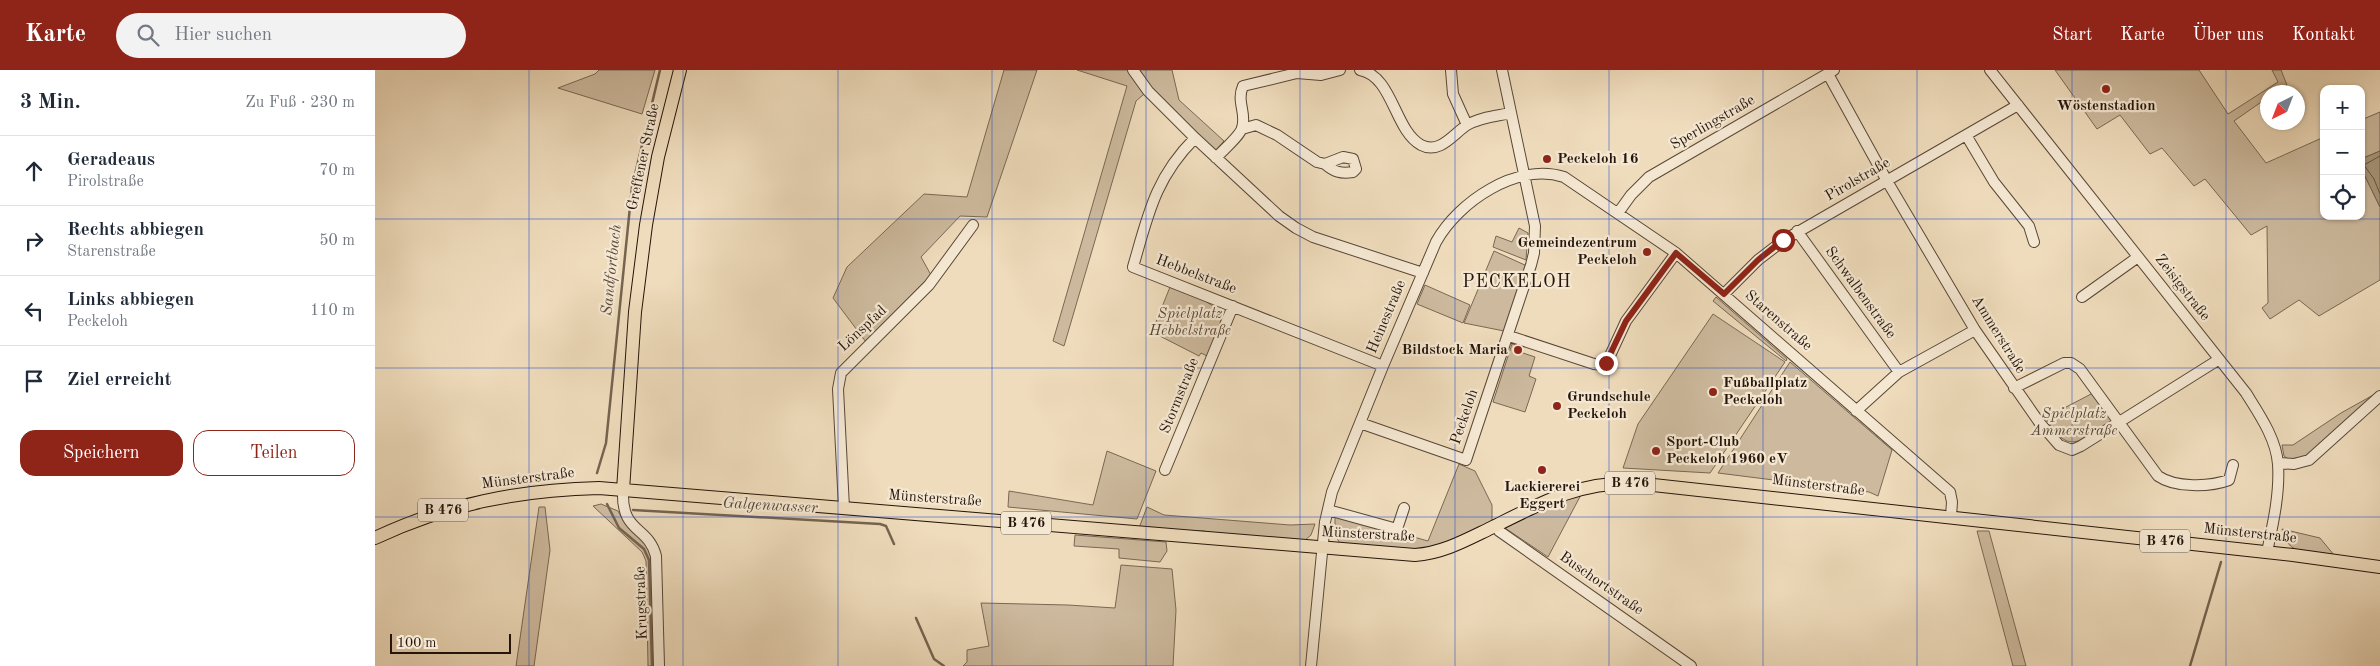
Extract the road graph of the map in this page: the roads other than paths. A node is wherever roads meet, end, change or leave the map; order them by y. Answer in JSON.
{"nodes":[{"id":1,"x":680,"y":70,"type":"edge"},
{"id":2,"x":1133,"y":70,"type":"edge"},
{"id":3,"x":1340,"y":70,"type":"edge"},
{"id":4,"x":1360,"y":70,"type":"edge"},
{"id":5,"x":1451,"y":70,"type":"edge"},
{"id":6,"x":1502,"y":70,"type":"edge"},
{"id":7,"x":1990,"y":70,"type":"edge"},
{"id":8,"x":1831,"y":72,"type":"edge"},
{"id":9,"x":2018,"y":105,"type":"junction"},
{"id":10,"x":1511,"y":113,"type":"junction"},
{"id":11,"x":1467,"y":125,"type":"junction"},
{"id":12,"x":1242,"y":129,"type":"junction"},
{"id":13,"x":1966,"y":135,"type":"junction"},
{"id":14,"x":1195,"y":138,"type":"junction"},
{"id":15,"x":1217,"y":158,"type":"junction"},
{"id":16,"x":1325,"y":164,"type":"dead end"},
{"id":17,"x":1525,"y":177,"type":"junction"},
{"id":18,"x":1887,"y":181,"type":"junction"},
{"id":19,"x":1618,"y":213,"type":"junction"},
{"id":20,"x":973,"y":225,"type":"dead end"},
{"id":21,"x":1797,"y":232,"type":"junction"},
{"id":22,"x":2034,"y":242,"type":"dead end"},
{"id":23,"x":1676,"y":253,"type":"junction"},
{"id":24,"x":2138,"y":258,"type":"junction"},
{"id":25,"x":1423,"y":272,"type":"junction"},
{"id":26,"x":1724,"y":294,"type":"junction"},
{"id":27,"x":2082,"y":297,"type":"dead end"},
{"id":28,"x":1233,"y":306,"type":"junction"},
{"id":29,"x":1975,"y":330,"type":"junction"},
{"id":30,"x":1509,"y":336,"type":"junction"},
{"id":31,"x":2218,"y":360,"type":"junction"},
{"id":32,"x":1383,"y":366,"type":"junction"},
{"id":33,"x":1899,"y":372,"type":"junction"},
{"id":34,"x":2013,"y":388,"type":"junction"},
{"id":35,"x":2380,"y":396,"type":"edge"},
{"id":36,"x":1856,"y":411,"type":"junction"},
{"id":37,"x":2120,"y":421,"type":"junction"},
{"id":38,"x":1360,"y":423,"type":"junction"},
{"id":39,"x":2278,"y":463,"type":"junction"},
{"id":40,"x":2233,"y":465,"type":"dead end"},
{"id":41,"x":1165,"y":470,"type":"dead end"},
{"id":42,"x":623,"y":490,"type":"junction"},
{"id":43,"x":844,"y":508,"type":"junction"},
{"id":44,"x":1404,"y":508,"type":"dead end"},
{"id":45,"x":1328,"y":510,"type":"junction"},
{"id":46,"x":1951,"y":516,"type":"junction"},
{"id":47,"x":1496,"y":525,"type":"junction"},
{"id":48,"x":375,"y":538,"type":"edge"},
{"id":49,"x":1323,"y":549,"type":"junction"},
{"id":50,"x":2267,"y":552,"type":"junction"},
{"id":51,"x":2380,"y":567,"type":"edge"},
{"id":52,"x":659,"y":666,"type":"edge"},
{"id":53,"x":1311,"y":666,"type":"edge"},
{"id":54,"x":1691,"y":666,"type":"edge"}],
"edges":[{"from":1,"to":42,"type":"main road","name":"Greffener Straße"},
{"from":2,"to":14,"type":"street"},
{"from":3,"to":12,"type":"street"},
{"from":4,"to":11,"type":"street"},
{"from":5,"to":11,"type":"street"},
{"from":6,"to":10,"type":"street","name":"Peckeloh"},
{"from":7,"to":9,"type":"street","name":"Zeisigstraße"},
{"from":8,"to":18,"type":"street","name":"Ammerstraße"},
{"from":8,"to":19,"type":"street","name":"Sperlingstraße"},
{"from":9,"to":13,"type":"street","name":"Pirolstraße"},
{"from":9,"to":24,"type":"street","name":"Zeisigstraße"},
{"from":10,"to":11,"type":"street"},
{"from":10,"to":17,"type":"street","name":"Peckeloh"},
{"from":12,"to":15,"type":"street"},
{"from":12,"to":16,"type":"street"},
{"from":13,"to":18,"type":"street","name":"Pirolstraße"},
{"from":13,"to":22,"type":"street"},
{"from":14,"to":15,"type":"street"},
{"from":14,"to":28,"type":"street","name":"Hebbelstraße"},
{"from":15,"to":25,"type":"street"},
{"from":17,"to":19,"type":"street","name":"Starenstraße"},
{"from":17,"to":25,"type":"street","name":"Heinestraße"},
{"from":17,"to":30,"type":"street","name":"Peckeloh"},
{"from":18,"to":21,"type":"street","name":"Pirolstraße"},
{"from":18,"to":29,"type":"street","name":"Ammerstraße"},
{"from":19,"to":23,"type":"street","name":"Starenstraße"},
{"from":20,"to":43,"type":"street","name":"Lönspfad"},
{"from":21,"to":26,"type":"street","name":"Pirolstraße"},
{"from":21,"to":33,"type":"street","name":"Schwalbenstraße"},
{"from":23,"to":26,"type":"street","name":"Starenstraße"},
{"from":23,"to":30,"type":"street"},
{"from":24,"to":27,"type":"street"},
{"from":24,"to":31,"type":"street","name":"Zeisigstraße"},
{"from":25,"to":32,"type":"street","name":"Heinestraße"},
{"from":26,"to":36,"type":"street","name":"Starenstraße"},
{"from":28,"to":32,"type":"street","name":"Hebbelstraße"},
{"from":28,"to":41,"type":"street","name":"Stormstraße"},
{"from":29,"to":33,"type":"street"},
{"from":29,"to":34,"type":"street","name":"Ammerstraße"},
{"from":30,"to":38,"type":"street","name":"Peckeloh"},
{"from":31,"to":37,"type":"street","name":"Ammerstraße"},
{"from":31,"to":39,"type":"street","name":"Zeisigstraße"},
{"from":32,"to":38,"type":"street","name":"Heinestraße"},
{"from":33,"to":36,"type":"street"},
{"from":34,"to":37,"type":"street"},
{"from":34,"to":37,"type":"street","name":"Ammerstraße"},
{"from":35,"to":39,"type":"street"},
{"from":36,"to":46,"type":"street","name":"Starenstraße"},
{"from":37,"to":40,"type":"street"},
{"from":38,"to":45,"type":"street","name":"Heinestraße"},
{"from":39,"to":50,"type":"street","name":"Zeisigstraße"},
{"from":42,"to":43,"type":"main road","name":"Münsterstraße","number":"B 476"},
{"from":42,"to":48,"type":"main road","name":"Münsterstraße","number":"B 476"},
{"from":42,"to":52,"type":"street","name":"Krugstraße"},
{"from":43,"to":49,"type":"main road","name":"Münsterstraße","number":"B 476"},
{"from":44,"to":45,"type":"street"},
{"from":45,"to":49,"type":"street","name":"Heinestraße"},
{"from":46,"to":47,"type":"main road","name":"Münsterstraße","number":"B 476"},
{"from":46,"to":50,"type":"main road","name":"Münsterstraße","number":"B 476"},
{"from":47,"to":49,"type":"main road","name":"Münsterstraße","number":"B 476"},
{"from":47,"to":54,"type":"street","name":"Buschortstraße"},
{"from":49,"to":53,"type":"street","name":"Heinestraße"},
{"from":50,"to":51,"type":"main road","name":"Münsterstraße","number":"B 476"}]}
